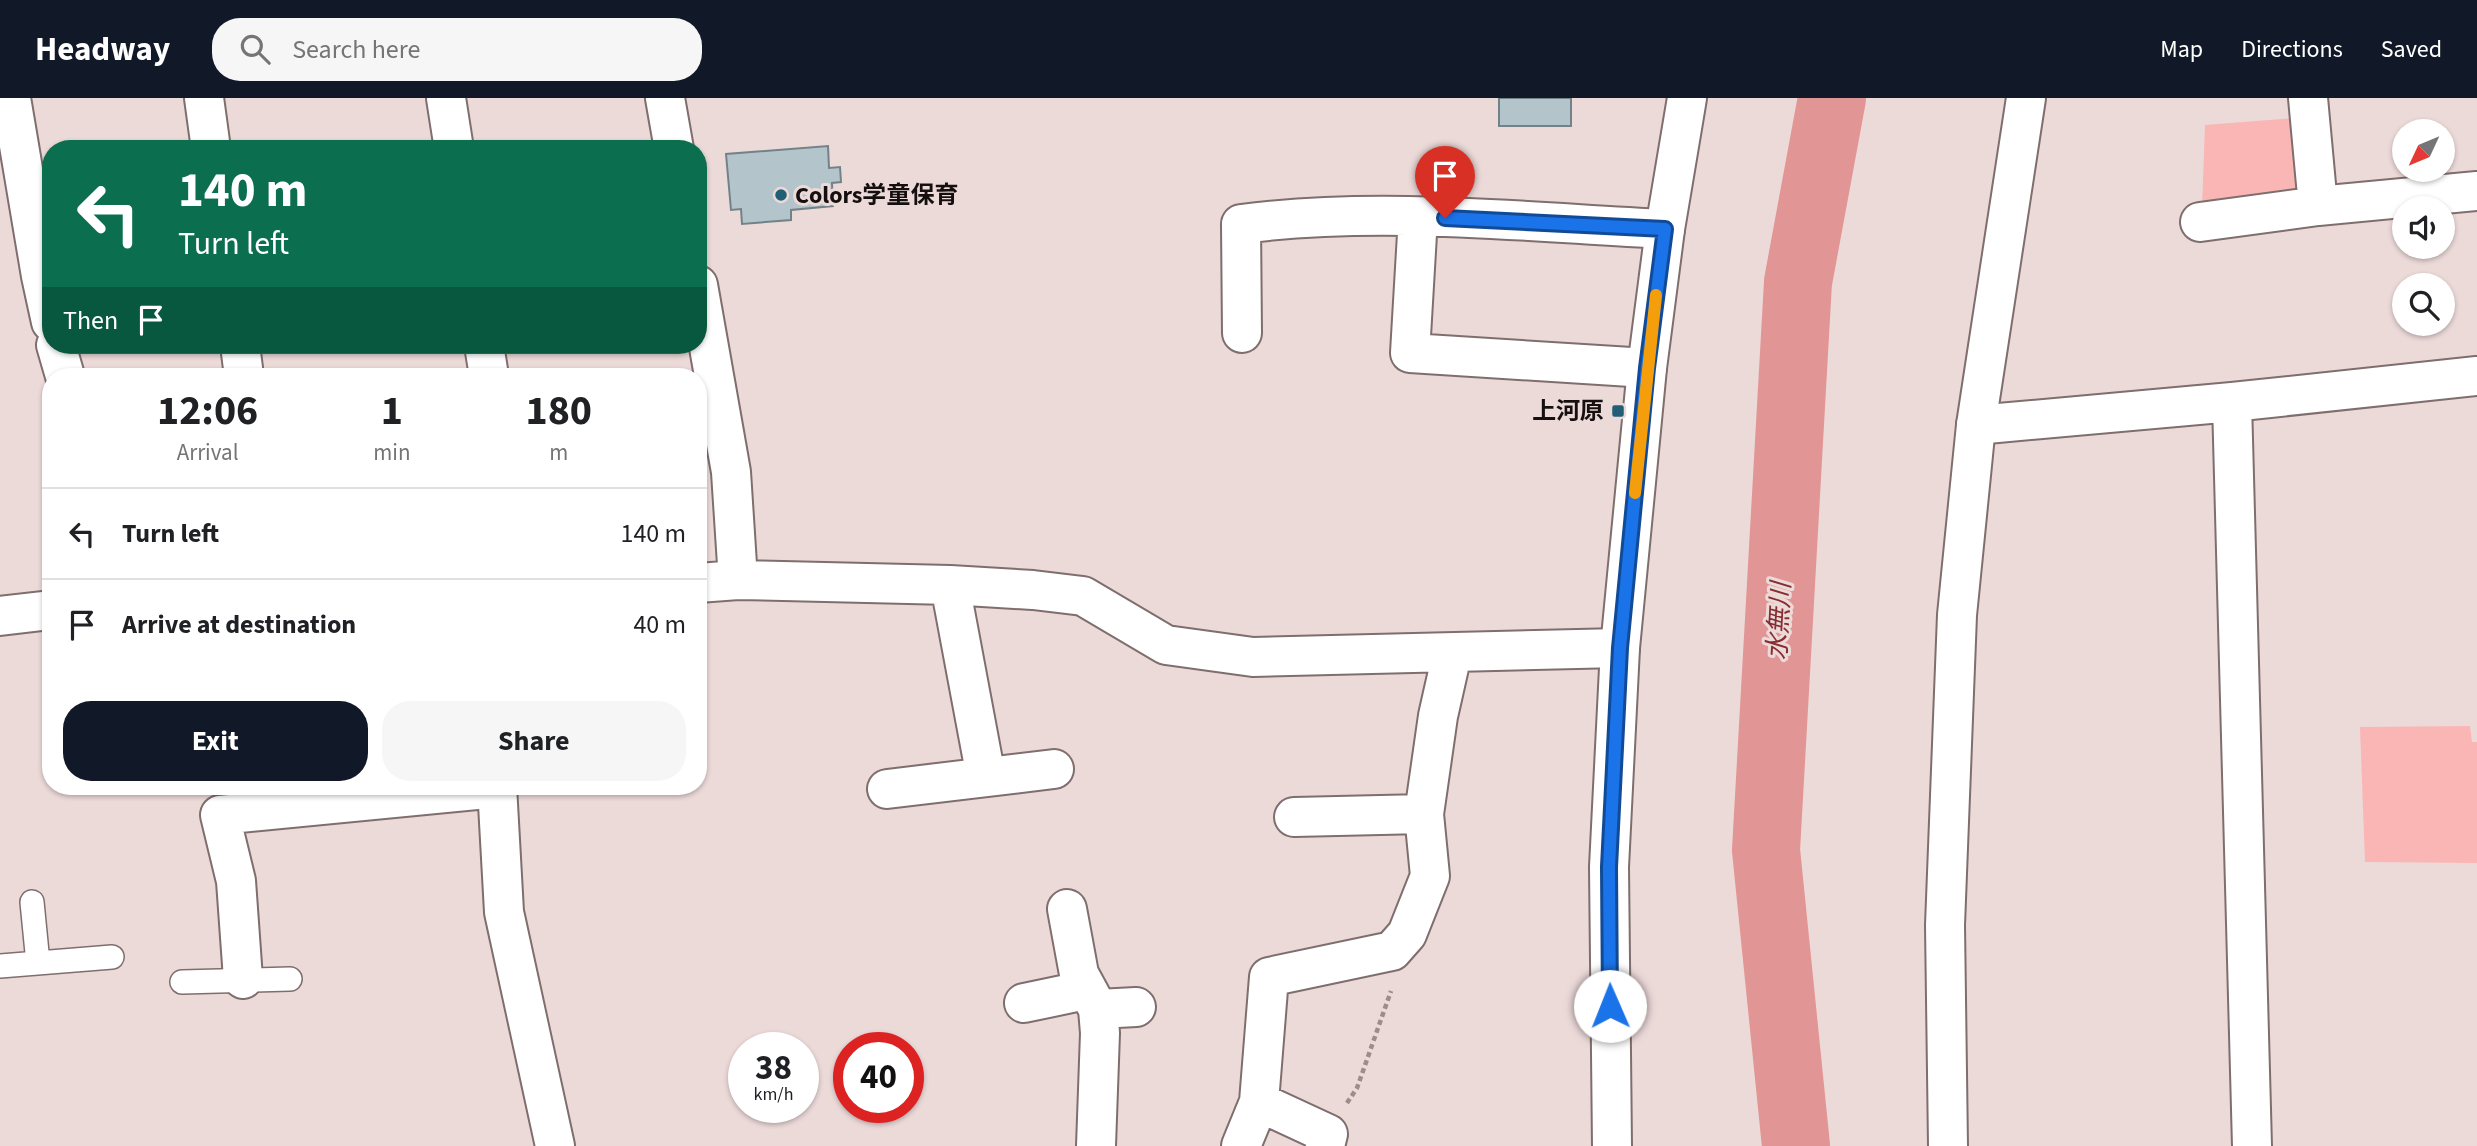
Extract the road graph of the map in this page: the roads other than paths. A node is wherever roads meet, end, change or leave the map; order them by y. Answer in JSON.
{"nodes":[{"id":1,"x":11,"y":98,"type":"edge"},
{"id":2,"x":204,"y":98,"type":"edge"},
{"id":3,"x":446,"y":98,"type":"edge"},
{"id":4,"x":665,"y":98,"type":"edge"},
{"id":5,"x":1686,"y":98,"type":"edge"},
{"id":6,"x":2026,"y":98,"type":"edge"},
{"id":7,"x":2308,"y":98,"type":"edge"},
{"id":8,"x":210,"y":140,"type":"edge"},
{"id":9,"x":452,"y":140,"type":"edge"},
{"id":10,"x":672,"y":140,"type":"edge"},
{"id":11,"x":2477,"y":191,"type":"edge"},
{"id":12,"x":2318,"y":206,"type":"junction"},
{"id":13,"x":1418,"y":217,"type":"junction"},
{"id":14,"x":2200,"y":222,"type":"dead end"},
{"id":15,"x":1665,"y":229,"type":"junction"},
{"id":16,"x":42,"y":255,"type":"edge"},
{"id":17,"x":1242,"y":333,"type":"dead end"},
{"id":18,"x":707,"y":336,"type":"edge"},
{"id":19,"x":1647,"y":368,"type":"junction"},
{"id":20,"x":2477,"y":376,"type":"edge"},
{"id":21,"x":2232,"y":402,"type":"junction"},
{"id":22,"x":1976,"y":425,"type":"junction"},
{"id":23,"x":738,"y":580,"type":"junction"},
{"id":24,"x":707,"y":582,"type":"edge"},
{"id":25,"x":950,"y":585,"type":"junction"},
{"id":26,"x":42,"y":611,"type":"edge"},
{"id":27,"x":0,"y":616,"type":"edge"},
{"id":28,"x":1620,"y":648,"type":"junction"},
{"id":29,"x":1452,"y":654,"type":"junction"},
{"id":30,"x":1054,"y":769,"type":"dead end"},
{"id":31,"x":986,"y":777,"type":"junction"},
{"id":32,"x":887,"y":789,"type":"dead end"},
{"id":33,"x":418,"y":795,"type":"edge"},
{"id":34,"x":497,"y":795,"type":"edge"},
{"id":35,"x":1424,"y":814,"type":"junction"},
{"id":36,"x":1294,"y":817,"type":"dead end"},
{"id":37,"x":32,"y":902,"type":"dead end"},
{"id":38,"x":1067,"y":909,"type":"dead end"},
{"id":39,"x":112,"y":957,"type":"dead end"},
{"id":40,"x":38,"y":963,"type":"junction"},
{"id":41,"x":0,"y":966,"type":"edge"},
{"id":42,"x":243,"y":979,"type":"junction"},
{"id":43,"x":290,"y":979,"type":"dead end"},
{"id":44,"x":182,"y":982,"type":"dead end"},
{"id":45,"x":1092,"y":1000,"type":"junction"},
{"id":46,"x":1024,"y":1003,"type":"dead end"},
{"id":47,"x":1136,"y":1007,"type":"dead end"},
{"id":48,"x":1259,"y":1102,"type":"junction"},
{"id":49,"x":1326,"y":1140,"type":"edge"},
{"id":50,"x":555,"y":1146,"type":"edge"},
{"id":51,"x":1096,"y":1146,"type":"edge"},
{"id":52,"x":1241,"y":1146,"type":"edge"},
{"id":53,"x":1612,"y":1146,"type":"edge"},
{"id":54,"x":1948,"y":1146,"type":"edge"},
{"id":55,"x":2252,"y":1146,"type":"edge"}],
"edges":[{"from":1,"to":16,"type":"street"},
{"from":2,"to":8,"type":"street"},
{"from":3,"to":9,"type":"street"},
{"from":4,"to":10,"type":"street"},
{"from":5,"to":15,"type":"street"},
{"from":6,"to":22,"type":"street"},
{"from":7,"to":12,"type":"street"},
{"from":11,"to":12,"type":"street"},
{"from":12,"to":14,"type":"street"},
{"from":13,"to":15,"type":"street"},
{"from":13,"to":17,"type":"street"},
{"from":13,"to":19,"type":"street"},
{"from":15,"to":19,"type":"street"},
{"from":18,"to":23,"type":"street"},
{"from":19,"to":28,"type":"street"},
{"from":20,"to":21,"type":"street"},
{"from":21,"to":22,"type":"street"},
{"from":21,"to":55,"type":"street"},
{"from":22,"to":54,"type":"street"},
{"from":23,"to":24,"type":"street"},
{"from":23,"to":25,"type":"street"},
{"from":25,"to":29,"type":"street"},
{"from":25,"to":31,"type":"street"},
{"from":26,"to":27,"type":"street"},
{"from":28,"to":29,"type":"street"},
{"from":28,"to":53,"type":"street"},
{"from":29,"to":35,"type":"street"},
{"from":30,"to":31,"type":"street"},
{"from":31,"to":32,"type":"street"},
{"from":33,"to":42,"type":"street"},
{"from":34,"to":50,"type":"street"},
{"from":35,"to":36,"type":"street"},
{"from":35,"to":48,"type":"street"},
{"from":37,"to":40,"type":"lane"},
{"from":38,"to":45,"type":"street"},
{"from":39,"to":40,"type":"lane"},
{"from":40,"to":41,"type":"lane"},
{"from":42,"to":43,"type":"lane"},
{"from":42,"to":44,"type":"lane"},
{"from":45,"to":46,"type":"street"},
{"from":45,"to":47,"type":"street"},
{"from":45,"to":51,"type":"street"},
{"from":48,"to":49,"type":"street"},
{"from":48,"to":52,"type":"street"}]}
